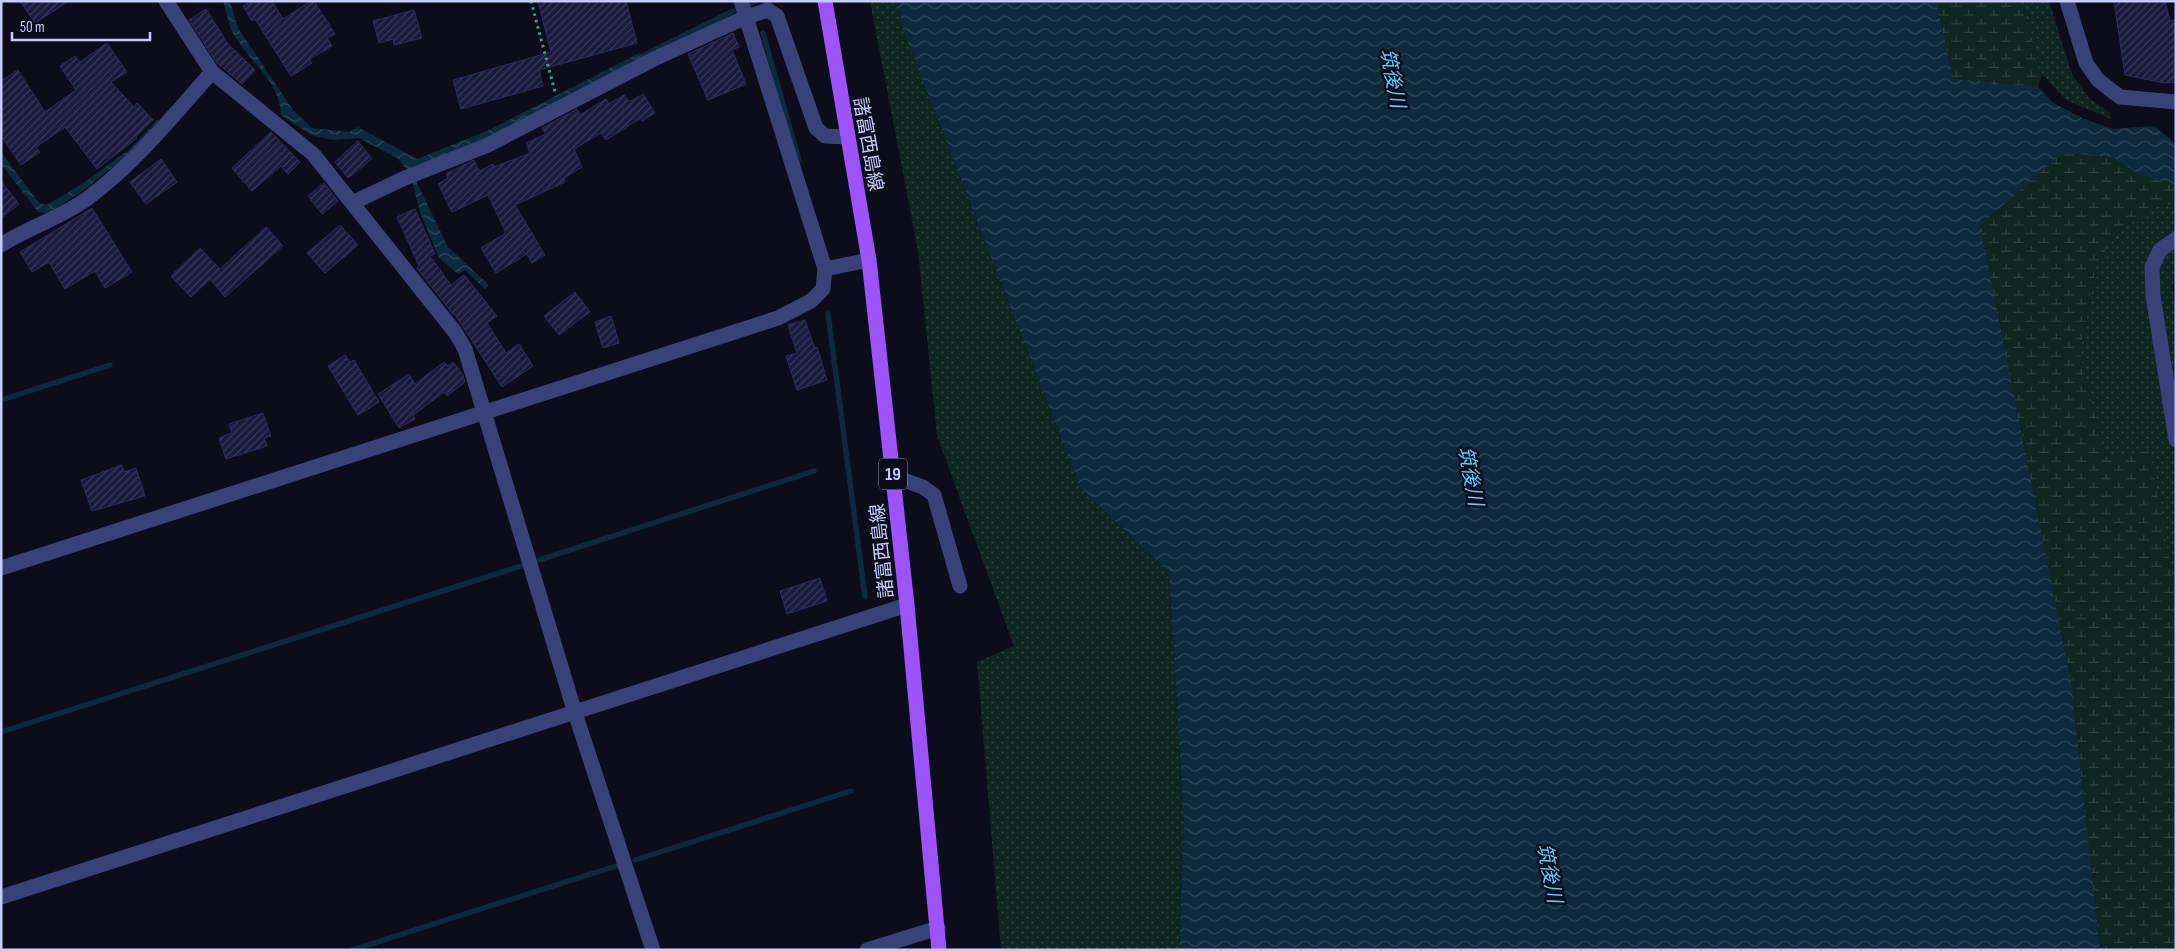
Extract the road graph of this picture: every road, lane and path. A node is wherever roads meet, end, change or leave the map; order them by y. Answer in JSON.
{"nodes":[{"id":1,"x":166,"y":1,"type":"edge"},
{"id":2,"x":530,"y":1,"type":"edge"},
{"id":3,"x":742,"y":1,"type":"edge"},
{"id":4,"x":825,"y":1,"type":"edge"},
{"id":5,"x":2067,"y":1,"type":"edge"},
{"id":6,"x":746,"y":17,"type":"junction"},
{"id":7,"x":212,"y":72,"type":"junction"},
{"id":8,"x":554,"y":89,"type":"dead end"},
{"id":9,"x":2176,"y":102,"type":"edge"},
{"id":10,"x":848,"y":137,"type":"junction"},
{"id":11,"x":352,"y":203,"type":"junction"},
{"id":12,"x":2176,"y":239,"type":"edge"},
{"id":13,"x":1,"y":245,"type":"edge"},
{"id":14,"x":869,"y":260,"type":"junction"},
{"id":15,"x":825,"y":269,"type":"junction"},
{"id":16,"x":483,"y":412,"type":"junction"},
{"id":17,"x":2176,"y":440,"type":"edge"},
{"id":18,"x":893,"y":476,"type":"junction"},
{"id":19,"x":1,"y":568,"type":"edge"},
{"id":20,"x":960,"y":586,"type":"dead end"},
{"id":21,"x":907,"y":605,"type":"junction"},
{"id":22,"x":575,"y":713,"type":"junction"},
{"id":23,"x":1,"y":897,"type":"edge"},
{"id":24,"x":938,"y":928,"type":"junction"},
{"id":25,"x":653,"y":950,"type":"edge"},
{"id":26,"x":867,"y":950,"type":"edge"},
{"id":27,"x":939,"y":950,"type":"edge"}],
"edges":[{"from":1,"to":7,"type":"street"},
{"from":2,"to":8,"type":"path"},
{"from":3,"to":6,"type":"street"},
{"from":4,"to":10,"type":"main road","name":"諸富西島線","number":"19"},
{"from":5,"to":9,"type":"street"},
{"from":6,"to":10,"type":"street"},
{"from":6,"to":11,"type":"street"},
{"from":6,"to":15,"type":"street"},
{"from":7,"to":11,"type":"street"},
{"from":7,"to":13,"type":"street"},
{"from":10,"to":14,"type":"main road","name":"諸富西島線","number":"19"},
{"from":11,"to":16,"type":"street"},
{"from":12,"to":17,"type":"street"},
{"from":14,"to":15,"type":"street"},
{"from":14,"to":18,"type":"main road","name":"諸富西島線","number":"19"},
{"from":15,"to":16,"type":"street"},
{"from":16,"to":19,"type":"street"},
{"from":16,"to":22,"type":"street"},
{"from":18,"to":20,"type":"street"},
{"from":18,"to":21,"type":"main road","name":"諸富西島線","number":"19"},
{"from":21,"to":22,"type":"street"},
{"from":21,"to":24,"type":"main road","name":"諸富西島線","number":"19"},
{"from":22,"to":23,"type":"street"},
{"from":22,"to":25,"type":"street"},
{"from":24,"to":26,"type":"street"},
{"from":24,"to":27,"type":"main road","name":"諸富西島線","number":"19"}]}
